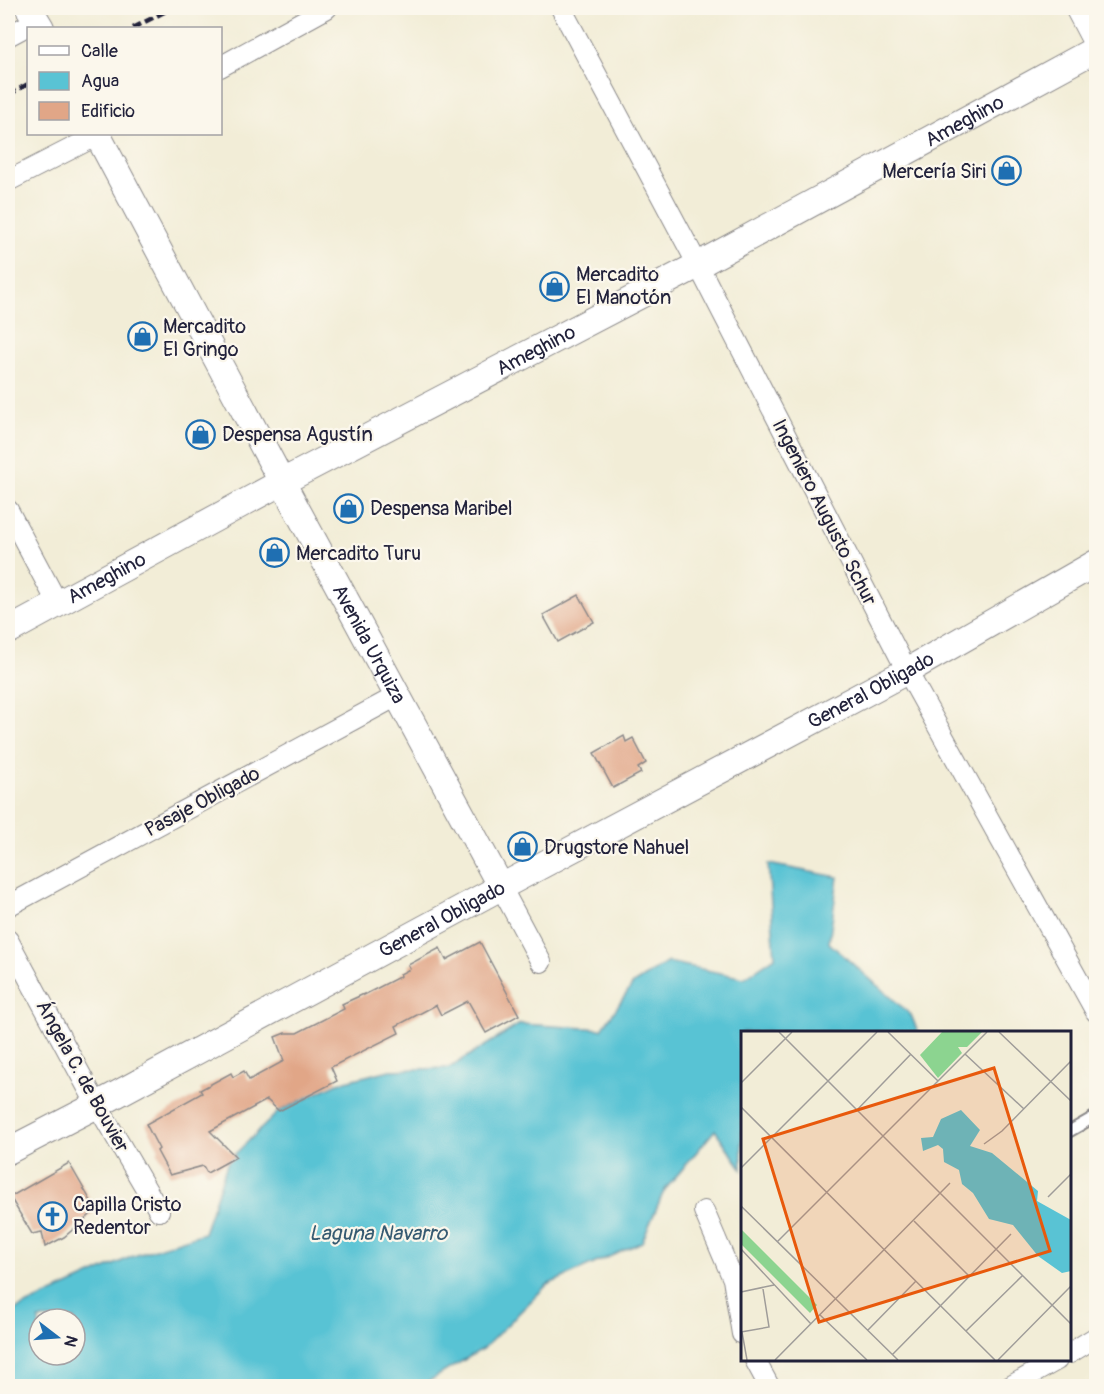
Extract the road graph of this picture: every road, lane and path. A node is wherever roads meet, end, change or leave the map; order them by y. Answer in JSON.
{"nodes":[{"id":1,"x":327,"y":8,"type":"edge"},
{"id":2,"x":561,"y":8,"type":"edge"},
{"id":3,"x":1075,"y":8,"type":"edge"},
{"id":4,"x":35,"y":19,"type":"edge"},
{"id":5,"x":8,"y":36,"type":"edge"},
{"id":6,"x":1096,"y":49,"type":"edge"},
{"id":7,"x":222,"y":66,"type":"edge"},
{"id":8,"x":96,"y":135,"type":"edge"},
{"id":9,"x":99,"y":135,"type":"edge"},
{"id":10,"x":8,"y":181,"type":"edge"},
{"id":11,"x":698,"y":265,"type":"junction"},
{"id":12,"x":282,"y":482,"type":"junction"},
{"id":13,"x":8,"y":510,"type":"edge"},
{"id":14,"x":1096,"y":563,"type":"edge"},
{"id":15,"x":58,"y":604,"type":"junction"},
{"id":16,"x":8,"y":631,"type":"edge"},
{"id":17,"x":907,"y":671,"type":"junction"},
{"id":18,"x":397,"y":696,"type":"junction"},
{"id":19,"x":501,"y":887,"type":"junction"},
{"id":20,"x":8,"y":906,"type":"edge"},
{"id":21,"x":8,"y":940,"type":"edge"},
{"id":22,"x":541,"y":962,"type":"dead end"},
{"id":23,"x":1096,"y":1012,"type":"edge"},
{"id":24,"x":97,"y":1105,"type":"junction"},
{"id":25,"x":1096,"y":1116,"type":"edge"},
{"id":26,"x":1071,"y":1130,"type":"edge"},
{"id":27,"x":8,"y":1150,"type":"edge"},
{"id":28,"x":704,"y":1211,"type":"dead end"},
{"id":29,"x":159,"y":1212,"type":"dead end"},
{"id":30,"x":741,"y":1328,"type":"edge"},
{"id":31,"x":1096,"y":1337,"type":"edge"},
{"id":32,"x":1071,"y":1352,"type":"edge"},
{"id":33,"x":756,"y":1361,"type":"edge"},
{"id":34,"x":1055,"y":1361,"type":"edge"},
{"id":35,"x":769,"y":1386,"type":"edge"},
{"id":36,"x":1011,"y":1386,"type":"edge"}],
"edges":[{"from":1,"to":7,"type":"street"},
{"from":2,"to":11,"type":"street","name":"Ingeniero Augusto Schur"},
{"from":3,"to":6,"type":"street"},
{"from":4,"to":5,"type":"street"},
{"from":6,"to":11,"type":"street","name":"Ameghino"},
{"from":8,"to":10,"type":"street"},
{"from":9,"to":12,"type":"street","name":"Avenida Urquiza"},
{"from":11,"to":12,"type":"street","name":"Ameghino"},
{"from":11,"to":17,"type":"street","name":"Ingeniero Augusto Schur"},
{"from":12,"to":15,"type":"street","name":"Ameghino"},
{"from":12,"to":18,"type":"street","name":"Avenida Urquiza"},
{"from":13,"to":15,"type":"street"},
{"from":14,"to":17,"type":"street","name":"General Obligado"},
{"from":15,"to":16,"type":"street","name":"Ameghino"},
{"from":17,"to":19,"type":"street","name":"General Obligado"},
{"from":17,"to":23,"type":"street","name":"Ingeniero Augusto Schur"},
{"from":18,"to":19,"type":"street","name":"Avenida Urquiza"},
{"from":18,"to":20,"type":"street","name":"Pasaje Obligado"},
{"from":19,"to":22,"type":"street","name":"Avenida Urquiza"},
{"from":19,"to":24,"type":"street","name":"General Obligado"},
{"from":21,"to":24,"type":"street","name":"Ángela C. de Bouvier"},
{"from":24,"to":27,"type":"street","name":"General Obligado"},
{"from":24,"to":29,"type":"street","name":"Ángela C. de Bouvier"},
{"from":25,"to":26,"type":"lane"},
{"from":28,"to":30,"type":"street"},
{"from":31,"to":32,"type":"street"},
{"from":33,"to":35,"type":"street"},
{"from":34,"to":36,"type":"street"}]}
